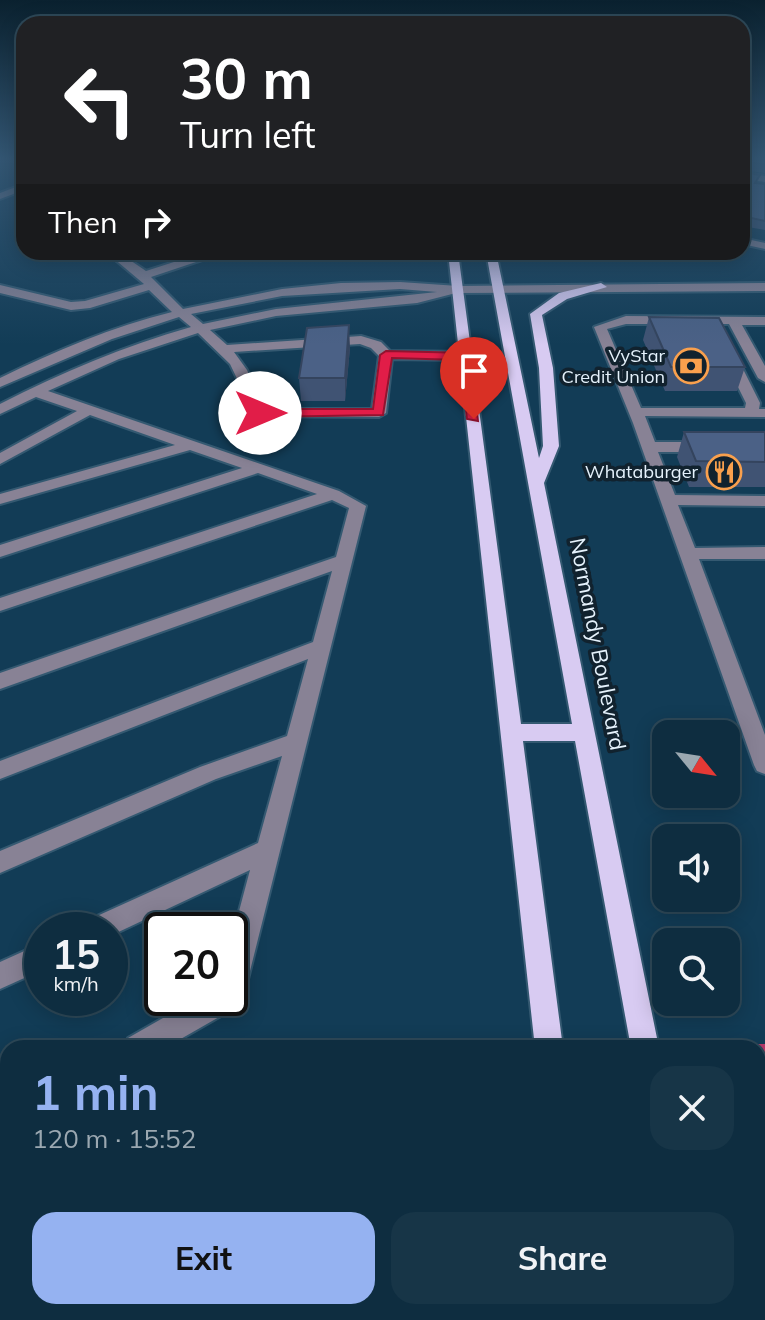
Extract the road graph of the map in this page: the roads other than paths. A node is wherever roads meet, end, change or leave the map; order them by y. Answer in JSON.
{"nodes":[{"id":1,"x":121,"y":260,"type":"edge"},
{"id":2,"x":196,"y":260,"type":"edge"},
{"id":3,"x":454,"y":260,"type":"edge"},
{"id":4,"x":492,"y":260,"type":"edge"},
{"id":5,"x":147,"y":281,"type":"junction"},
{"id":6,"x":601,"y":287,"type":"junction"},
{"id":7,"x":765,"y":287,"type":"edge"},
{"id":8,"x":0,"y":289,"type":"edge"},
{"id":9,"x":458,"y":290,"type":"junction"},
{"id":10,"x":496,"y":290,"type":"junction"},
{"id":11,"x":186,"y":314,"type":"junction"},
{"id":12,"x":736,"y":322,"type":"edge"},
{"id":13,"x":201,"y":327,"type":"junction"},
{"id":14,"x":765,"y":337,"type":"edge"},
{"id":15,"x":725,"y":348,"type":"edge"},
{"id":16,"x":223,"y":349,"type":"junction"},
{"id":17,"x":386,"y":355,"type":"junction"},
{"id":18,"x":466,"y":356,"type":"junction"},
{"id":19,"x":765,"y":357,"type":"edge"},
{"id":20,"x":765,"y":378,"type":"edge"},
{"id":21,"x":0,"y":383,"type":"edge"},
{"id":22,"x":34,"y":391,"type":"junction"},
{"id":23,"x":765,"y":401,"type":"edge"},
{"id":24,"x":0,"y":410,"type":"edge"},
{"id":25,"x":89,"y":410,"type":"junction"},
{"id":26,"x":635,"y":412,"type":"junction"},
{"id":27,"x":758,"y":413,"type":"edge"},
{"id":28,"x":191,"y":445,"type":"junction"},
{"id":29,"x":649,"y":447,"type":"junction"},
{"id":30,"x":721,"y":447,"type":"edge"},
{"id":31,"x":0,"y":459,"type":"edge"},
{"id":32,"x":258,"y":468,"type":"junction"},
{"id":33,"x":535,"y":485,"type":"junction"},
{"id":34,"x":333,"y":494,"type":"junction"},
{"id":35,"x":0,"y":499,"type":"edge"},
{"id":36,"x":668,"y":500,"type":"junction"},
{"id":37,"x":765,"y":501,"type":"edge"},
{"id":38,"x":0,"y":551,"type":"edge"},
{"id":39,"x":765,"y":553,"type":"edge"},
{"id":40,"x":688,"y":554,"type":"junction"},
{"id":41,"x":346,"y":560,"type":"junction"},
{"id":42,"x":0,"y":605,"type":"edge"},
{"id":43,"x":324,"y":645,"type":"junction"},
{"id":44,"x":0,"y":681,"type":"edge"},
{"id":45,"x":511,"y":732,"type":"junction"},
{"id":46,"x":583,"y":733,"type":"junction"},
{"id":47,"x":298,"y":741,"type":"junction"},
{"id":48,"x":765,"y":765,"type":"edge"},
{"id":49,"x":0,"y":770,"type":"edge"},
{"id":50,"x":270,"y":849,"type":"junction"},
{"id":51,"x":0,"y":862,"type":"edge"},
{"id":52,"x":128,"y":915,"type":"edge"},
{"id":53,"x":248,"y":929,"type":"edge"},
{"id":54,"x":24,"y":965,"type":"edge"},
{"id":55,"x":0,"y":976,"type":"edge"},
{"id":56,"x":193,"y":1016,"type":"edge"},
{"id":57,"x":152,"y":1040,"type":"edge"},
{"id":58,"x":548,"y":1040,"type":"edge"},
{"id":59,"x":643,"y":1040,"type":"edge"}],
"edges":[{"from":1,"to":5,"type":"street"},
{"from":2,"to":5,"type":"street"},
{"from":3,"to":9,"type":"main road"},
{"from":4,"to":10,"type":"main road","name":"Normandy Boulevard"},
{"from":5,"to":8,"type":"street"},
{"from":5,"to":11,"type":"street"},
{"from":6,"to":7,"type":"street"},
{"from":6,"to":10,"type":"street"},
{"from":6,"to":33,"type":"main road"},
{"from":9,"to":10,"type":"street"},
{"from":9,"to":11,"type":"street"},
{"from":9,"to":13,"type":"street"},
{"from":9,"to":18,"type":"main road"},
{"from":10,"to":33,"type":"main road","name":"Normandy Boulevard"},
{"from":11,"to":13,"type":"street"},
{"from":11,"to":21,"type":"street"},
{"from":12,"to":14,"type":"street"},
{"from":12,"to":19,"type":"street"},
{"from":12,"to":20,"type":"street"},
{"from":12,"to":23,"type":"street"},
{"from":12,"to":26,"type":"street"},
{"from":13,"to":16,"type":"street"},
{"from":13,"to":22,"type":"street"},
{"from":15,"to":27,"type":"street"},
{"from":16,"to":17,"type":"street"},
{"from":16,"to":17,"type":"street"},
{"from":17,"to":18,"type":"street"},
{"from":18,"to":45,"type":"main road"},
{"from":22,"to":24,"type":"street"},
{"from":22,"to":25,"type":"street"},
{"from":25,"to":28,"type":"street"},
{"from":25,"to":31,"type":"street"},
{"from":26,"to":27,"type":"street"},
{"from":26,"to":29,"type":"street"},
{"from":28,"to":32,"type":"street"},
{"from":28,"to":35,"type":"street"},
{"from":29,"to":30,"type":"street"},
{"from":29,"to":36,"type":"street"},
{"from":32,"to":34,"type":"street"},
{"from":32,"to":38,"type":"street"},
{"from":33,"to":46,"type":"main road","name":"Normandy Boulevard"},
{"from":34,"to":41,"type":"street"},
{"from":34,"to":42,"type":"street"},
{"from":36,"to":37,"type":"street"},
{"from":36,"to":40,"type":"street"},
{"from":39,"to":40,"type":"street"},
{"from":40,"to":48,"type":"street"},
{"from":41,"to":43,"type":"street"},
{"from":41,"to":44,"type":"street"},
{"from":43,"to":47,"type":"street"},
{"from":43,"to":49,"type":"street"},
{"from":45,"to":46,"type":"main road"},
{"from":45,"to":58,"type":"main road"},
{"from":46,"to":59,"type":"main road","name":"Normandy Boulevard"},
{"from":47,"to":50,"type":"street"},
{"from":47,"to":51,"type":"street"},
{"from":50,"to":52,"type":"street"},
{"from":50,"to":53,"type":"street"},
{"from":54,"to":55,"type":"street"},
{"from":56,"to":57,"type":"street"}]}
